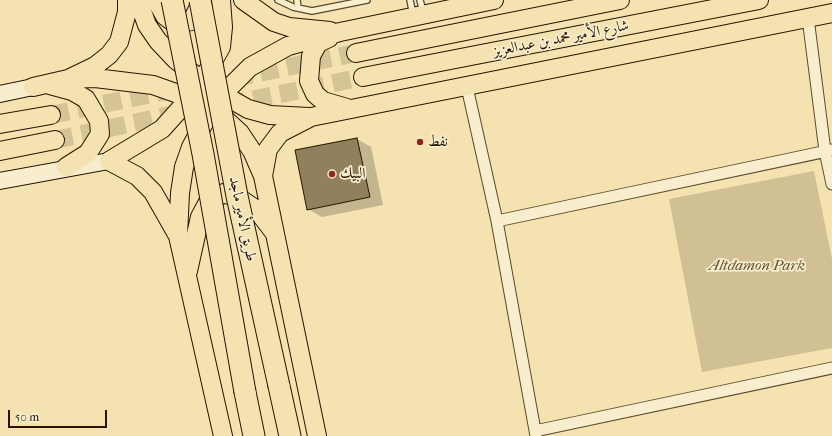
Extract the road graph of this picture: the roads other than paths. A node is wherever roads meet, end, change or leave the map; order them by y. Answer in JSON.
{"nodes":[{"id":1,"x":127,"y":0,"type":"edge"},
{"id":2,"x":138,"y":0,"type":"edge"},
{"id":3,"x":156,"y":0,"type":"edge"},
{"id":4,"x":172,"y":0,"type":"edge"},
{"id":5,"x":201,"y":0,"type":"edge"},
{"id":6,"x":221,"y":0,"type":"edge"},
{"id":7,"x":243,"y":0,"type":"edge"},
{"id":8,"x":278,"y":0,"type":"edge"},
{"id":9,"x":297,"y":0,"type":"edge"},
{"id":10,"x":367,"y":0,"type":"edge"},
{"id":11,"x":494,"y":0,"type":"edge"},
{"id":12,"x":620,"y":0,"type":"edge"},
{"id":13,"x":759,"y":0,"type":"edge"},
{"id":14,"x":356,"y":1,"type":"edge"},
{"id":15,"x":298,"y":8,"type":"junction"},
{"id":16,"x":417,"y":8,"type":"edge"},
{"id":17,"x":832,"y":13,"type":"edge"},
{"id":18,"x":808,"y":18,"type":"junction"},
{"id":19,"x":340,"y":32,"type":"junction"},
{"id":20,"x":356,"y":53,"type":"tunnel mouth"},
{"id":21,"x":363,"y":77,"type":"tunnel mouth"},
{"id":22,"x":68,"y":79,"type":"junction"},
{"id":23,"x":202,"y":81,"type":"junction"},
{"id":24,"x":40,"y":85,"type":"junction"},
{"id":25,"x":467,"y":87,"type":"junction"},
{"id":26,"x":0,"y":94,"type":"edge"},
{"id":27,"x":189,"y":98,"type":"junction"},
{"id":28,"x":218,"y":103,"type":"junction"},
{"id":29,"x":349,"y":109,"type":"junction"},
{"id":30,"x":51,"y":115,"type":"tunnel mouth"},
{"id":31,"x":311,"y":117,"type":"junction"},
{"id":32,"x":0,"y":124,"type":"edge"},
{"id":33,"x":54,"y":140,"type":"tunnel mouth"},
{"id":34,"x":0,"y":151,"type":"edge"},
{"id":35,"x":829,"y":151,"type":"edge"},
{"id":36,"x":109,"y":161,"type":"junction"},
{"id":37,"x":66,"y":168,"type":"junction"},
{"id":38,"x":263,"y":176,"type":"junction"},
{"id":39,"x":0,"y":180,"type":"edge"},
{"id":40,"x":832,"y":184,"type":"edge"},
{"id":41,"x":497,"y":220,"type":"junction"},
{"id":42,"x":275,"y":233,"type":"junction"},
{"id":43,"x":178,"y":236,"type":"junction"},
{"id":44,"x":186,"y":277,"type":"junction"},
{"id":45,"x":832,"y":368,"type":"edge"},
{"id":46,"x":535,"y":434,"type":"edge"},
{"id":47,"x":223,"y":436,"type":"edge"},
{"id":48,"x":254,"y":436,"type":"edge"},
{"id":49,"x":290,"y":436,"type":"edge"},
{"id":50,"x":317,"y":436,"type":"edge"}],
"edges":[{"from":1,"to":22,"type":"main road"},
{"from":2,"to":23,"type":"main road"},
{"from":3,"to":5,"type":"main road"},
{"from":4,"to":48,"type":"highway","name":"طريق الأمير ماجد","bridge":true},
{"from":5,"to":49,"type":"highway","name":"طريق الأمير ماجد","bridge":true},
{"from":6,"to":23,"type":"main road"},
{"from":7,"to":19,"type":"main road"},
{"from":8,"to":15,"type":"lane"},
{"from":9,"to":15,"type":"lane"},
{"from":10,"to":14,"type":"lane"},
{"from":11,"to":16,"type":"main road"},
{"from":12,"to":20,"type":"main road","name":"شارع الأمير محمد بن عبدالعزيز"},
{"from":13,"to":21,"type":"main road","name":"شارع الأمير محمد بن عبدالعزيز"},
{"from":14,"to":15,"type":"lane"},
{"from":16,"to":19,"type":"main road"},
{"from":17,"to":18,"type":"main road"},
{"from":18,"to":25,"type":"main road"},
{"from":18,"to":35,"type":"street"},
{"from":19,"to":28,"type":"main road"},
{"from":19,"to":29,"type":"main road"},
{"from":22,"to":24,"type":"main road"},
{"from":22,"to":27,"type":"main road"},
{"from":23,"to":27,"type":"main road"},
{"from":23,"to":28,"type":"main road"},
{"from":24,"to":26,"type":"main road"},
{"from":24,"to":37,"type":"main road"},
{"from":25,"to":29,"type":"main road"},
{"from":25,"to":41,"type":"street"},
{"from":27,"to":28,"type":"main road"},
{"from":27,"to":36,"type":"main road"},
{"from":28,"to":31,"type":"main road"},
{"from":28,"to":38,"type":"main road"},
{"from":28,"to":43,"type":"main road"},
{"from":29,"to":31,"type":"main road"},
{"from":30,"to":32,"type":"main road"},
{"from":31,"to":38,"type":"main road"},
{"from":33,"to":34,"type":"main road"},
{"from":35,"to":40,"type":"street"},
{"from":35,"to":41,"type":"street"},
{"from":36,"to":37,"type":"main road"},
{"from":36,"to":43,"type":"main road"},
{"from":37,"to":39,"type":"main road"},
{"from":38,"to":42,"type":"main road"},
{"from":41,"to":46,"type":"street"},
{"from":42,"to":44,"type":"main road"},
{"from":42,"to":50,"type":"main road"},
{"from":43,"to":44,"type":"main road"},
{"from":44,"to":47,"type":"main road"},
{"from":45,"to":46,"type":"street"}]}
